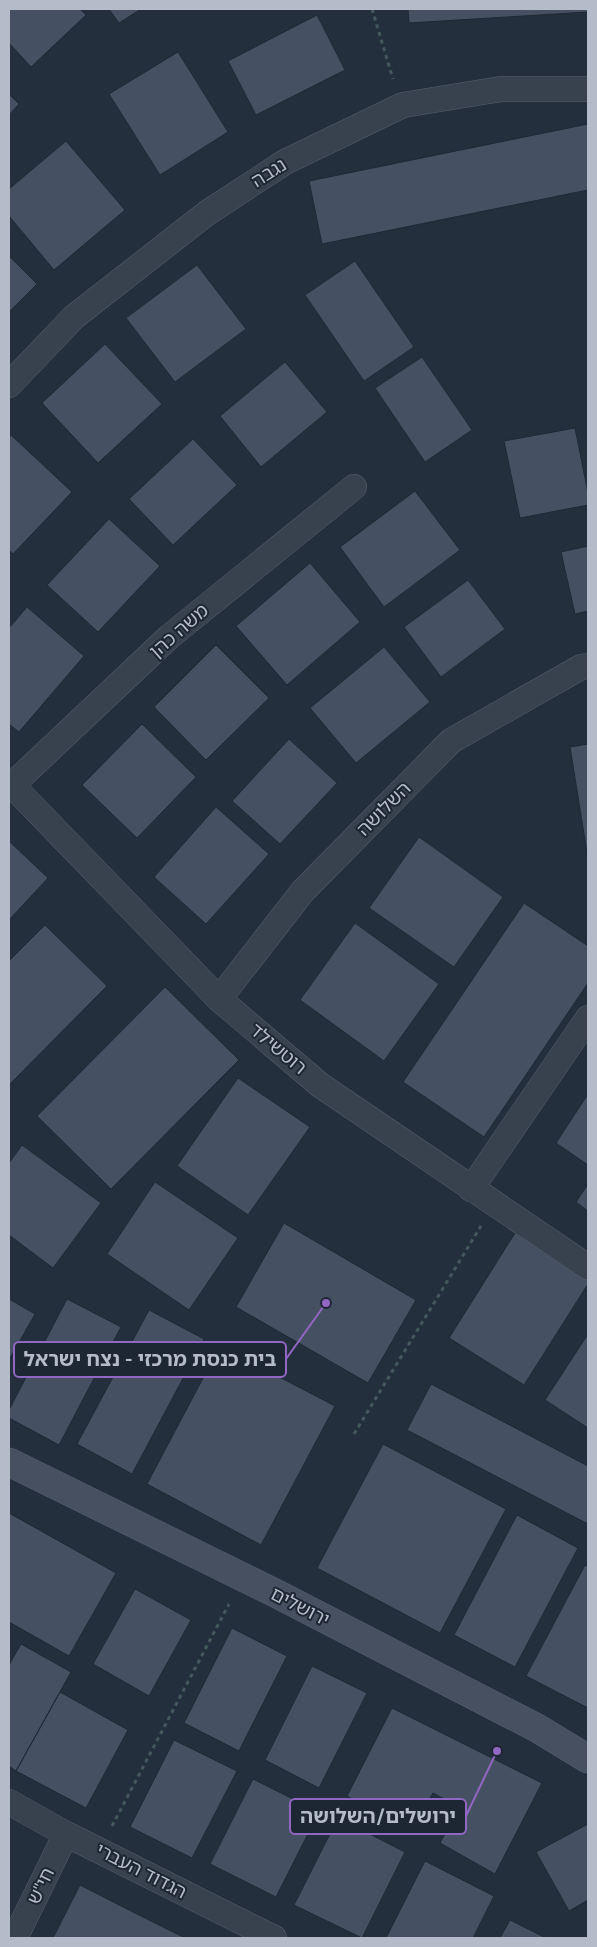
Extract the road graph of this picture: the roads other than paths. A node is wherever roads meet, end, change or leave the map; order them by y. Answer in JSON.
{"nodes":[{"id":1,"x":588,"y":89,"type":"edge"},
{"id":2,"x":9,"y":385,"type":"edge"},
{"id":3,"x":354,"y":487,"type":"dead end"},
{"id":4,"x":588,"y":666,"type":"edge"},
{"id":5,"x":11,"y":783,"type":"edge"},
{"id":6,"x":219,"y":999,"type":"junction"},
{"id":7,"x":588,"y":1018,"type":"edge"},
{"id":8,"x":471,"y":1188,"type":"junction"},
{"id":9,"x":588,"y":1266,"type":"edge"},
{"id":10,"x":9,"y":1462,"type":"edge"},
{"id":11,"x":588,"y":1760,"type":"edge"},
{"id":12,"x":9,"y":1802,"type":"edge"},
{"id":13,"x":66,"y":1834,"type":"junction"},
{"id":14,"x":15,"y":1938,"type":"edge"},
{"id":15,"x":274,"y":1938,"type":"edge"}],
"edges":[{"from":1,"to":2,"type":"street","name":"נגבה"},
{"from":3,"to":5,"type":"street","name":"משה כהן"},
{"from":4,"to":6,"type":"street","name":"השלושה"},
{"from":5,"to":6,"type":"street","name":"רוטשילד"},
{"from":6,"to":8,"type":"street","name":"רוטשילד"},
{"from":7,"to":8,"type":"street"},
{"from":8,"to":9,"type":"street","name":"רוטשילד"},
{"from":10,"to":11,"type":"street","name":"ירושלים"},
{"from":12,"to":13,"type":"street","name":"הגדוד העברי"},
{"from":13,"to":14,"type":"street","name":"חי\"ש"},
{"from":13,"to":15,"type":"street","name":"הגדוד העברי"}]}
